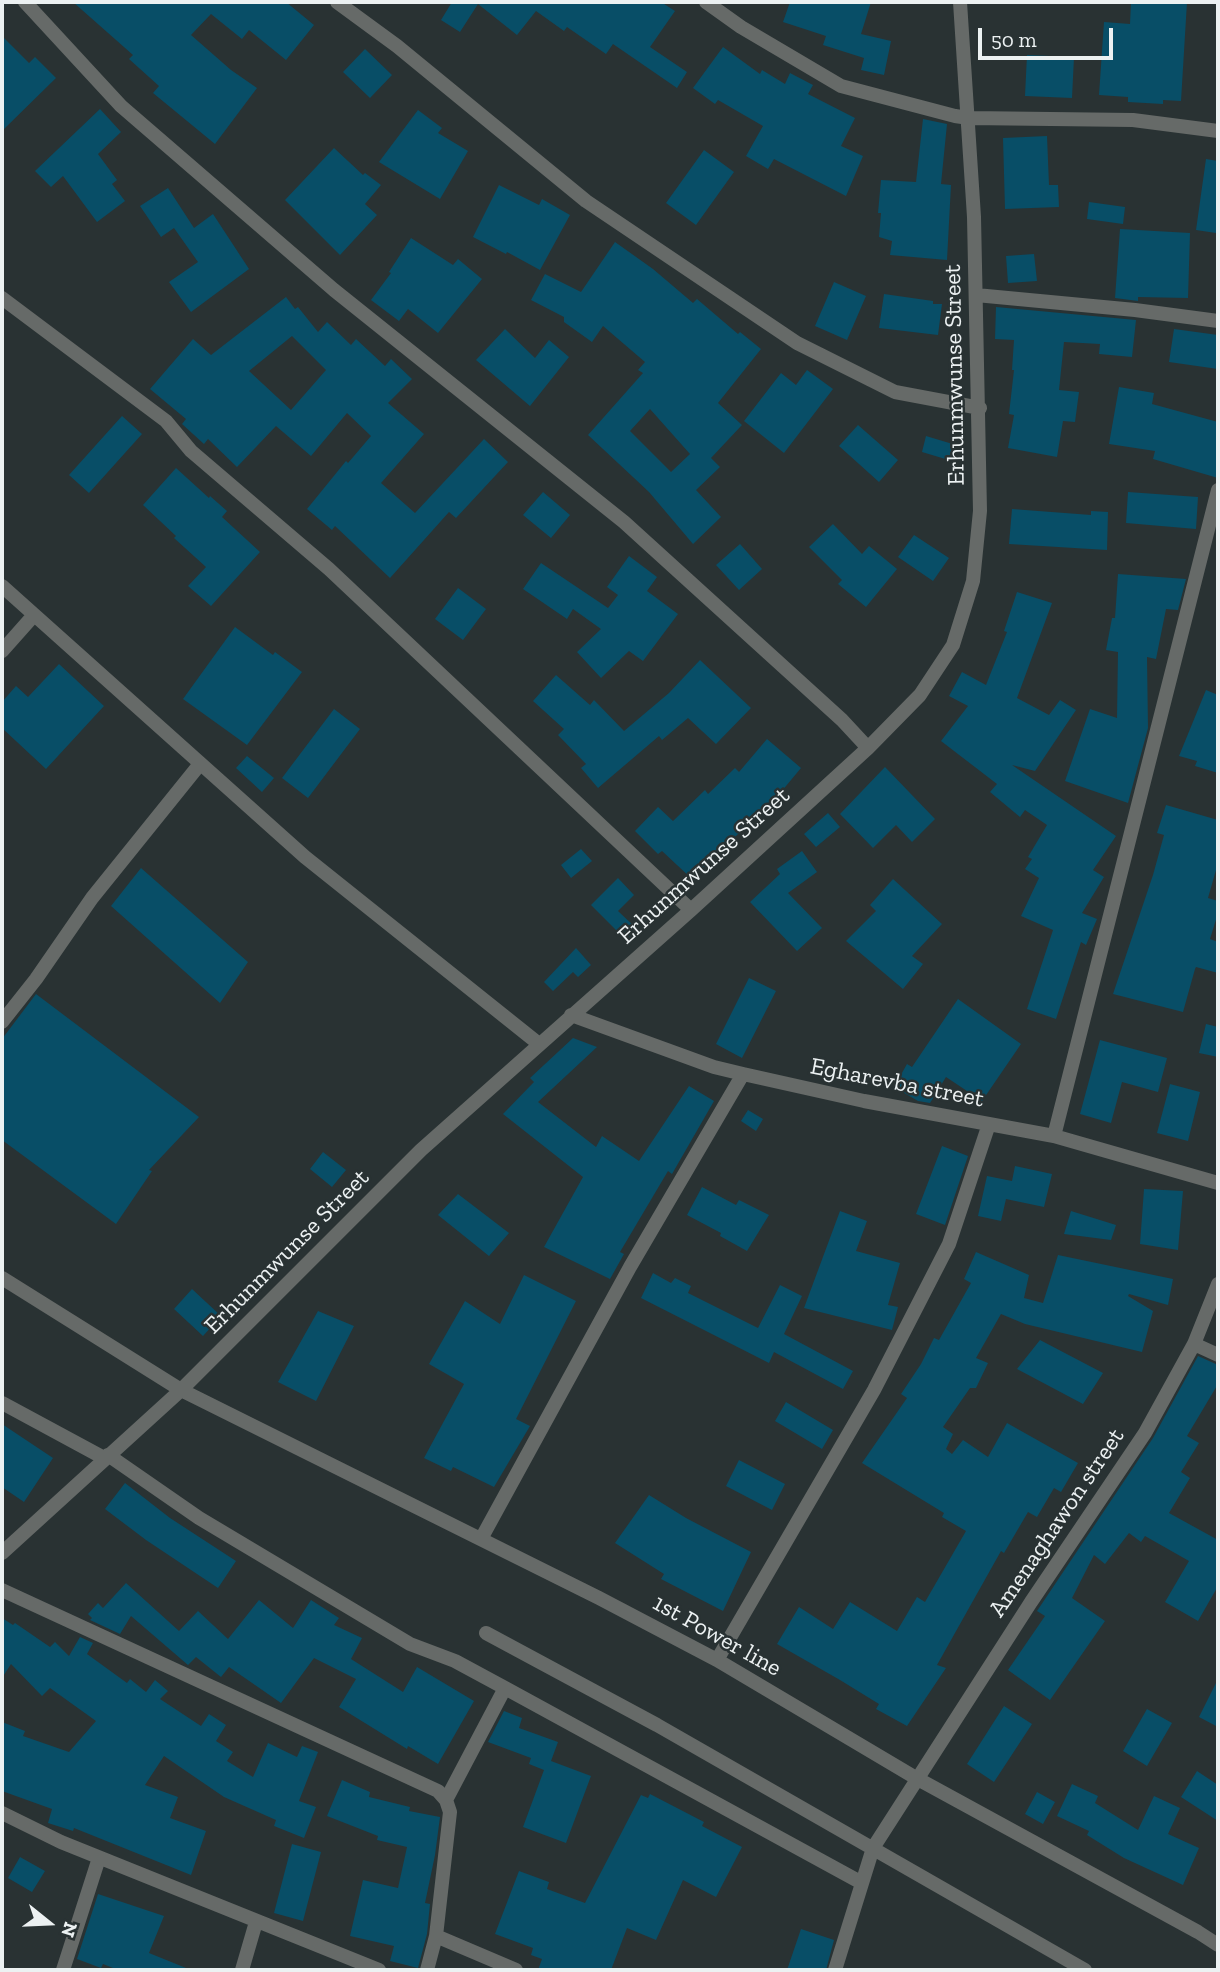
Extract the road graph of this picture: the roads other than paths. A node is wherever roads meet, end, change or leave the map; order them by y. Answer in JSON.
{"nodes":[{"id":1,"x":25,"y":2,"type":"edge"},
{"id":2,"x":337,"y":2,"type":"edge"},
{"id":3,"x":706,"y":2,"type":"edge"},
{"id":4,"x":960,"y":2,"type":"edge"},
{"id":5,"x":969,"y":118,"type":"junction"},
{"id":6,"x":1218,"y":131,"type":"edge"},
{"id":7,"x":976,"y":295,"type":"junction"},
{"id":8,"x":2,"y":298,"type":"edge"},
{"id":9,"x":1218,"y":321,"type":"edge"},
{"id":10,"x":980,"y":408,"type":"junction"},
{"id":11,"x":1218,"y":490,"type":"edge"},
{"id":12,"x":2,"y":586,"type":"edge"},
{"id":13,"x":34,"y":615,"type":"junction"},
{"id":14,"x":2,"y":651,"type":"edge"},
{"id":15,"x":868,"y":748,"type":"junction"},
{"id":16,"x":200,"y":764,"type":"junction"},
{"id":17,"x":691,"y":911,"type":"junction"},
{"id":18,"x":571,"y":1015,"type":"junction"},
{"id":19,"x":2,"y":1022,"type":"edge"},
{"id":20,"x":540,"y":1044,"type":"junction"},
{"id":21,"x":743,"y":1074,"type":"junction"},
{"id":22,"x":989,"y":1124,"type":"junction"},
{"id":23,"x":1054,"y":1136,"type":"junction"},
{"id":24,"x":1218,"y":1183,"type":"edge"},
{"id":25,"x":2,"y":1278,"type":"edge"},
{"id":26,"x":1218,"y":1284,"type":"edge"},
{"id":27,"x":1194,"y":1344,"type":"junction"},
{"id":28,"x":1218,"y":1354,"type":"edge"},
{"id":29,"x":181,"y":1390,"type":"junction"},
{"id":30,"x":2,"y":1403,"type":"edge"},
{"id":31,"x":106,"y":1456,"type":"junction"},
{"id":32,"x":481,"y":1539,"type":"junction"},
{"id":33,"x":2,"y":1553,"type":"edge"},
{"id":34,"x":2,"y":1590,"type":"edge"},
{"id":35,"x":486,"y":1633,"type":"dead end"},
{"id":36,"x":717,"y":1660,"type":"junction"},
{"id":37,"x":505,"y":1688,"type":"junction"},
{"id":38,"x":916,"y":1779,"type":"junction"},
{"id":39,"x":446,"y":1800,"type":"junction"},
{"id":40,"x":2,"y":1813,"type":"edge"},
{"id":41,"x":873,"y":1848,"type":"junction"},
{"id":42,"x":99,"y":1858,"type":"junction"},
{"id":43,"x":862,"y":1883,"type":"junction"},
{"id":44,"x":257,"y":1923,"type":"junction"},
{"id":45,"x":436,"y":1936,"type":"junction"},
{"id":46,"x":1218,"y":1945,"type":"edge"},
{"id":47,"x":62,"y":1970,"type":"edge"},
{"id":48,"x":242,"y":1970,"type":"edge"},
{"id":49,"x":379,"y":1970,"type":"edge"},
{"id":50,"x":427,"y":1970,"type":"edge"},
{"id":51,"x":516,"y":1970,"type":"edge"},
{"id":52,"x":835,"y":1970,"type":"edge"},
{"id":53,"x":1085,"y":1970,"type":"edge"}],
"edges":[{"from":1,"to":15,"type":"street"},
{"from":2,"to":10,"type":"street"},
{"from":3,"to":5,"type":"street"},
{"from":4,"to":5,"type":"street","name":"Erhunmwunse Street"},
{"from":5,"to":6,"type":"street"},
{"from":5,"to":7,"type":"street","name":"Erhunmwunse Street"},
{"from":7,"to":9,"type":"street"},
{"from":7,"to":10,"type":"street","name":"Erhunmwunse Street"},
{"from":8,"to":17,"type":"street"},
{"from":10,"to":15,"type":"street","name":"Erhunmwunse Street"},
{"from":11,"to":23,"type":"street"},
{"from":12,"to":13,"type":"street"},
{"from":13,"to":14,"type":"street"},
{"from":13,"to":16,"type":"street"},
{"from":15,"to":17,"type":"street","name":"Erhunmwunse Street"},
{"from":16,"to":19,"type":"street"},
{"from":16,"to":20,"type":"street"},
{"from":17,"to":18,"type":"street","name":"Erhunmwunse Street"},
{"from":18,"to":20,"type":"street","name":"Erhunmwunse Street"},
{"from":18,"to":21,"type":"street","name":"Egharevba street"},
{"from":20,"to":29,"type":"street","name":"Erhunmwunse Street"},
{"from":21,"to":22,"type":"street","name":"Egharevba street"},
{"from":21,"to":32,"type":"street"},
{"from":22,"to":23,"type":"street","name":"Egharevba street"},
{"from":22,"to":36,"type":"street"},
{"from":23,"to":24,"type":"street","name":"Egharevba street"},
{"from":25,"to":29,"type":"street","name":"1st Power line"},
{"from":26,"to":27,"type":"street","name":"Amenaghawon street"},
{"from":27,"to":28,"type":"street"},
{"from":27,"to":38,"type":"street","name":"Amenaghawon street"},
{"from":29,"to":31,"type":"street","name":"Erhunmwunse Street"},
{"from":29,"to":32,"type":"street","name":"1st Power line"},
{"from":30,"to":31,"type":"street"},
{"from":31,"to":33,"type":"street","name":"Erhunmwunse Street"},
{"from":31,"to":37,"type":"street"},
{"from":32,"to":36,"type":"street","name":"1st Power line"},
{"from":34,"to":39,"type":"street"},
{"from":35,"to":41,"type":"street"},
{"from":36,"to":38,"type":"street","name":"1st Power line"},
{"from":37,"to":39,"type":"street"},
{"from":37,"to":43,"type":"street"},
{"from":38,"to":41,"type":"street","name":"Amenaghawon street"},
{"from":38,"to":46,"type":"street","name":"1st Power line"},
{"from":39,"to":45,"type":"street"},
{"from":40,"to":42,"type":"street"},
{"from":41,"to":43,"type":"street","name":"Amenaghawon street"},
{"from":41,"to":53,"type":"street"},
{"from":42,"to":44,"type":"street"},
{"from":42,"to":47,"type":"street"},
{"from":43,"to":52,"type":"street","name":"Amenaghawon street"},
{"from":44,"to":48,"type":"street"},
{"from":44,"to":49,"type":"street"},
{"from":45,"to":50,"type":"street"},
{"from":45,"to":51,"type":"street"}]}
